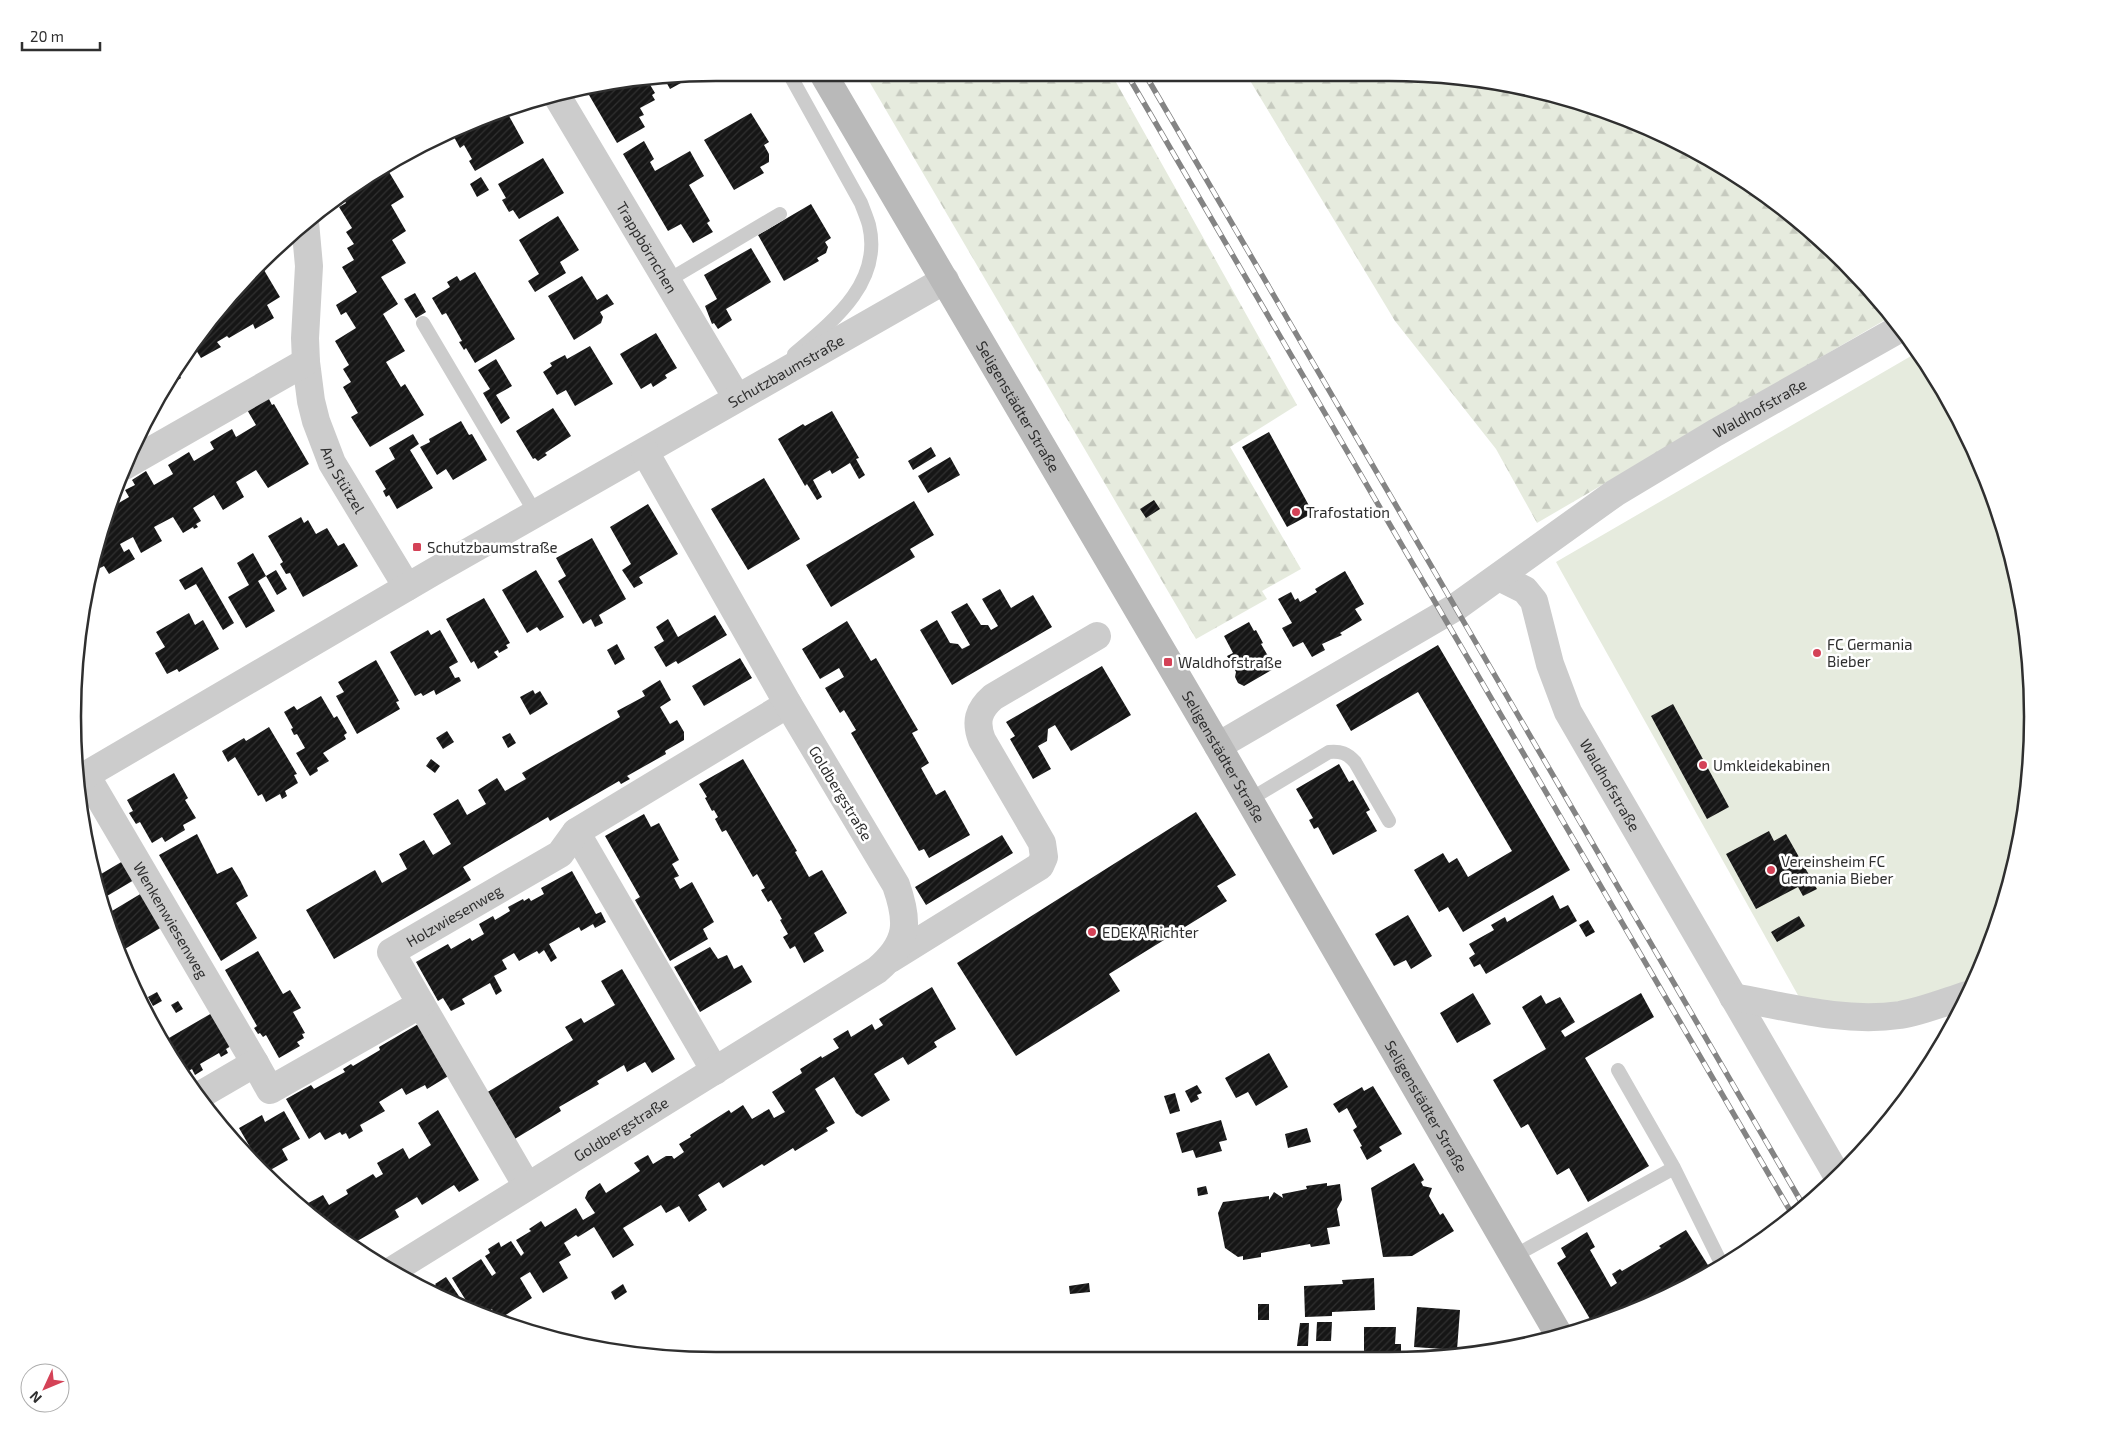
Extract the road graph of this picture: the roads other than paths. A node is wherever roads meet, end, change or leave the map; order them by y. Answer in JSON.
{"nodes":[{"id":1,"x":793,"y":81,"type":"edge"},
{"id":2,"x":827,"y":81,"type":"edge"},
{"id":3,"x":564,"y":100,"type":"edge"},
{"id":4,"x":780,"y":214,"type":"dead end"},
{"id":5,"x":306,"y":233,"type":"edge"},
{"id":6,"x":945,"y":280,"type":"junction"},
{"id":7,"x":667,"y":281,"type":"junction"},
{"id":8,"x":423,"y":323,"type":"dead end"},
{"id":9,"x":1894,"y":332,"type":"edge"},
{"id":10,"x":306,"y":362,"type":"junction"},
{"id":11,"x":744,"y":395,"type":"junction"},
{"id":12,"x":645,"y":452,"type":"junction"},
{"id":13,"x":136,"y":459,"type":"edge"},
{"id":14,"x":536,"y":514,"type":"junction"},
{"id":15,"x":1499,"y":577,"type":"junction"},
{"id":16,"x":407,"y":587,"type":"junction"},
{"id":17,"x":1097,"y":636,"type":"dead end"},
{"id":18,"x":788,"y":704,"type":"junction"},
{"id":19,"x":1218,"y":746,"type":"junction"},
{"id":20,"x":85,"y":776,"type":"edge"},
{"id":21,"x":85,"y":781,"type":"edge"},
{"id":22,"x":1249,"y":800,"type":"junction"},
{"id":23,"x":1389,"y":821,"type":"dead end"},
{"id":24,"x":576,"y":832,"type":"junction"},
{"id":25,"x":890,"y":959,"type":"junction"},
{"id":26,"x":1733,"y":997,"type":"junction"},
{"id":27,"x":1958,"y":997,"type":"edge"},
{"id":28,"x":421,"y":1004,"type":"junction"},
{"id":29,"x":255,"y":1063,"type":"junction"},
{"id":30,"x":1618,"y":1070,"type":"dead end"},
{"id":31,"x":715,"y":1071,"type":"junction"},
{"id":32,"x":205,"y":1092,"type":"edge"},
{"id":33,"x":1674,"y":1168,"type":"junction"},
{"id":34,"x":1834,"y":1170,"type":"edge"},
{"id":35,"x":527,"y":1186,"type":"junction"},
{"id":36,"x":1514,"y":1256,"type":"junction"},
{"id":37,"x":1719,"y":1259,"type":"edge"},
{"id":38,"x":398,"y":1267,"type":"edge"},
{"id":39,"x":1556,"y":1329,"type":"edge"}],
"edges":[{"from":1,"to":11,"type":"lane"},
{"from":2,"to":6,"type":"street","name":"Seligenstädter Straße"},
{"from":3,"to":7,"type":"street","name":"Trappbörnchen"},
{"from":4,"to":7,"type":"lane"},
{"from":5,"to":10,"type":"street","name":"Am Stützel"},
{"from":6,"to":11,"type":"street","name":"Schutzbaumstraße"},
{"from":6,"to":19,"type":"street","name":"Seligenstädter Straße"},
{"from":7,"to":11,"type":"street","name":"Trappbörnchen"},
{"from":8,"to":14,"type":"lane"},
{"from":9,"to":15,"type":"street","name":"Waldhofstraße"},
{"from":10,"to":13,"type":"street"},
{"from":10,"to":16,"type":"street","name":"Am Stützel"},
{"from":11,"to":12,"type":"street","name":"Schutzbaumstraße"},
{"from":12,"to":14,"type":"street","name":"Schutzbaumstraße"},
{"from":12,"to":18,"type":"street","name":"Goldbergstraße"},
{"from":14,"to":16,"type":"street","name":"Schutzbaumstraße"},
{"from":15,"to":19,"type":"street","name":"Waldhofstraße"},
{"from":15,"to":26,"type":"street","name":"Waldhofstraße"},
{"from":16,"to":20,"type":"street","name":"Schutzbaumstraße"},
{"from":17,"to":25,"type":"street"},
{"from":18,"to":24,"type":"street","name":"Holzwiesenweg"},
{"from":18,"to":25,"type":"street","name":"Goldbergstraße"},
{"from":19,"to":22,"type":"street","name":"Seligenstädter Straße"},
{"from":21,"to":29,"type":"street","name":"Wenkenwiesenweg"},
{"from":22,"to":23,"type":"lane"},
{"from":22,"to":36,"type":"street","name":"Seligenstädter Straße"},
{"from":24,"to":28,"type":"street","name":"Holzwiesenweg"},
{"from":24,"to":31,"type":"street"},
{"from":25,"to":31,"type":"street","name":"Goldbergstraße"},
{"from":26,"to":27,"type":"street"},
{"from":26,"to":34,"type":"street","name":"Waldhofstraße"},
{"from":28,"to":29,"type":"street"},
{"from":28,"to":35,"type":"street"},
{"from":29,"to":32,"type":"street"},
{"from":30,"to":33,"type":"lane"},
{"from":31,"to":35,"type":"street","name":"Goldbergstraße"},
{"from":33,"to":36,"type":"lane"},
{"from":33,"to":37,"type":"lane"},
{"from":35,"to":38,"type":"street","name":"Goldbergstraße"},
{"from":36,"to":39,"type":"street","name":"Seligenstädter Straße"}]}
